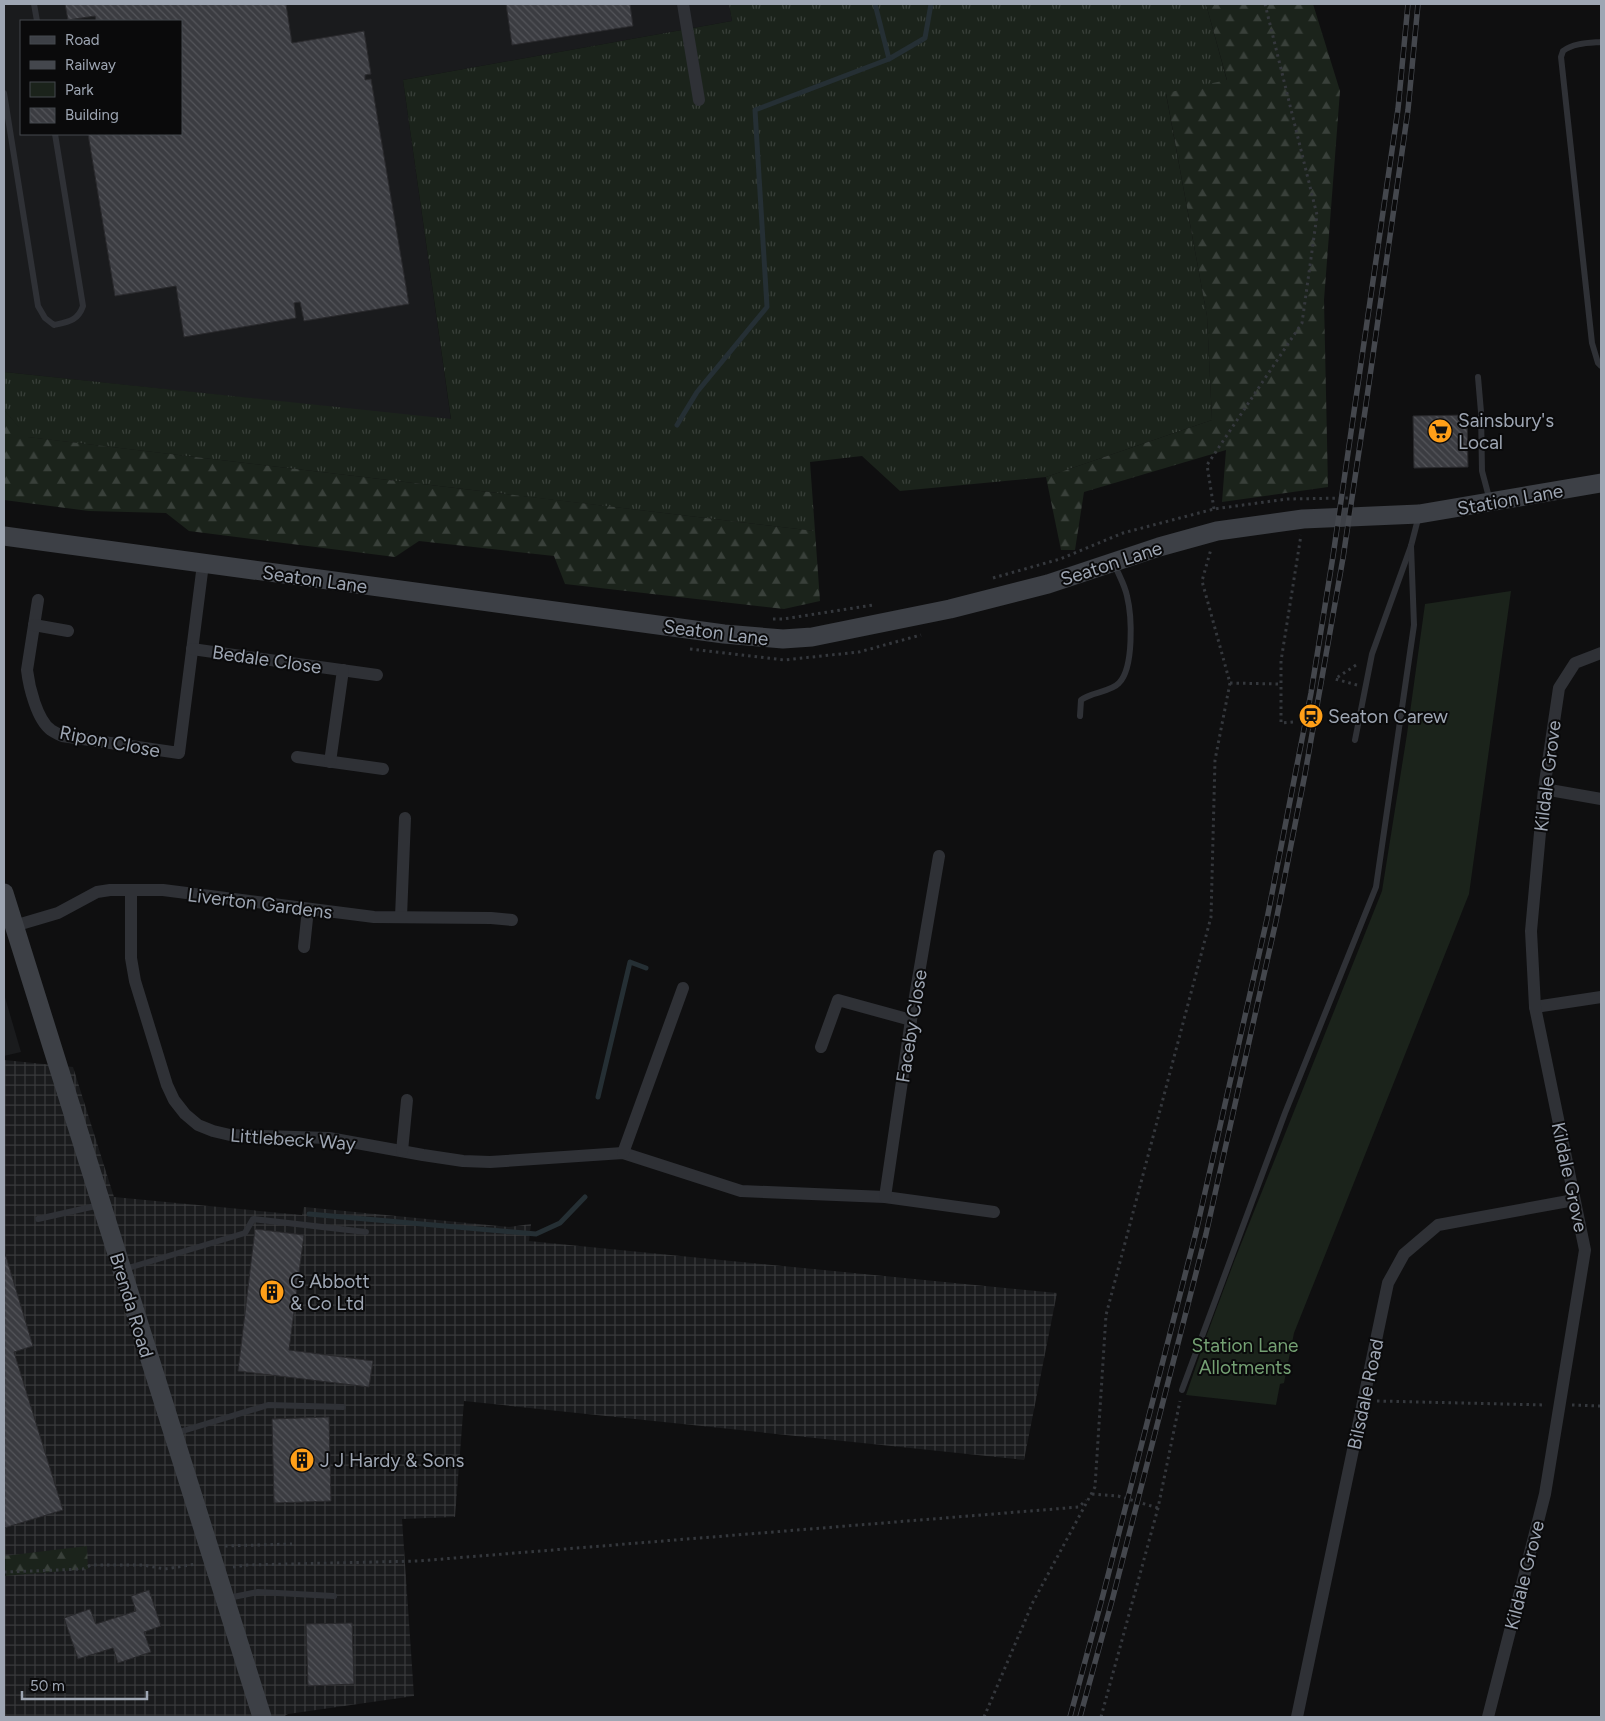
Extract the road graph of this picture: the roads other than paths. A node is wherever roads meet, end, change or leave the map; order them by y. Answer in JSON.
{"nodes":[{"id":1,"x":34,"y":4,"type":"edge"},
{"id":2,"x":684,"y":4,"type":"edge"},
{"id":3,"x":37,"y":20,"type":"edge"},
{"id":4,"x":1601,"y":42,"type":"edge"},
{"id":5,"x":4,"y":93,"type":"edge"},
{"id":6,"x":699,"y":100,"type":"dead end"},
{"id":7,"x":55,"y":135,"type":"edge"},
{"id":8,"x":1601,"y":366,"type":"edge"},
{"id":9,"x":1478,"y":377,"type":"dead end"},
{"id":10,"x":1601,"y":483,"type":"edge"},
{"id":11,"x":1490,"y":502,"type":"junction"},
{"id":12,"x":1419,"y":514,"type":"junction"},
{"id":13,"x":4,"y":536,"type":"edge"},
{"id":14,"x":1411,"y":546,"type":"junction"},
{"id":15,"x":1114,"y":562,"type":"junction"},
{"id":16,"x":202,"y":564,"type":"junction"},
{"id":17,"x":38,"y":600,"type":"dead end"},
{"id":18,"x":34,"y":625,"type":"junction"},
{"id":19,"x":68,"y":631,"type":"dead end"},
{"id":20,"x":192,"y":649,"type":"junction"},
{"id":21,"x":1601,"y":653,"type":"edge"},
{"id":22,"x":343,"y":670,"type":"junction"},
{"id":23,"x":377,"y":674,"type":"dead end"},
{"id":24,"x":1080,"y":716,"type":"dead end"},
{"id":25,"x":1354,"y":740,"type":"dead end"},
{"id":26,"x":298,"y":757,"type":"dead end"},
{"id":27,"x":330,"y":762,"type":"junction"},
{"id":28,"x":383,"y":769,"type":"dead end"},
{"id":29,"x":1544,"y":789,"type":"junction"},
{"id":30,"x":1601,"y":799,"type":"edge"},
{"id":31,"x":405,"y":818,"type":"dead end"},
{"id":32,"x":939,"y":856,"type":"dead end"},
{"id":33,"x":131,"y":890,"type":"junction"},
{"id":34,"x":4,"y":893,"type":"edge"},
{"id":35,"x":308,"y":910,"type":"junction"},
{"id":36,"x":401,"y":917,"type":"junction"},
{"id":37,"x":512,"y":920,"type":"dead end"},
{"id":38,"x":14,"y":926,"type":"junction"},
{"id":39,"x":304,"y":947,"type":"dead end"},
{"id":40,"x":683,"y":988,"type":"dead end"},
{"id":41,"x":1601,"y":997,"type":"edge"},
{"id":42,"x":1535,"y":1007,"type":"junction"},
{"id":43,"x":912,"y":1020,"type":"junction"},
{"id":44,"x":821,"y":1047,"type":"dead end"},
{"id":45,"x":407,"y":1100,"type":"dead end"},
{"id":46,"x":402,"y":1151,"type":"junction"},
{"id":47,"x":623,"y":1153,"type":"junction"},
{"id":48,"x":886,"y":1196,"type":"junction"},
{"id":49,"x":1574,"y":1200,"type":"junction"},
{"id":50,"x":101,"y":1205,"type":"junction"},
{"id":51,"x":994,"y":1212,"type":"dead end"},
{"id":52,"x":38,"y":1219,"type":"dead end"},
{"id":53,"x":366,"y":1232,"type":"dead end"},
{"id":54,"x":121,"y":1270,"type":"junction"},
{"id":55,"x":1182,"y":1390,"type":"road end"},
{"id":56,"x":343,"y":1407,"type":"dead end"},
{"id":57,"x":173,"y":1434,"type":"junction"},
{"id":58,"x":334,"y":1596,"type":"dead end"},
{"id":59,"x":224,"y":1599,"type":"junction"},
{"id":60,"x":262,"y":1717,"type":"edge"},
{"id":61,"x":1297,"y":1717,"type":"edge"},
{"id":62,"x":1488,"y":1717,"type":"edge"}],
"edges":[{"from":1,"to":3,"type":"lane"},
{"from":2,"to":6,"type":"street"},
{"from":4,"to":8,"type":"lane"},
{"from":5,"to":7,"type":"lane"},
{"from":9,"to":11,"type":"lane"},
{"from":10,"to":11,"type":"main road","name":"Station Lane"},
{"from":11,"to":12,"type":"main road","name":"Station Lane"},
{"from":12,"to":14,"type":"lane"},
{"from":12,"to":15,"type":"main road","name":"Seaton Lane"},
{"from":13,"to":16,"type":"main road","name":"Seaton Lane"},
{"from":14,"to":25,"type":"lane"},
{"from":14,"to":55,"type":"lane"},
{"from":15,"to":16,"type":"main road","name":"Seaton Lane"},
{"from":15,"to":24,"type":"lane"},
{"from":16,"to":20,"type":"street","name":"Ripon Close"},
{"from":17,"to":18,"type":"street","name":"Ripon Close"},
{"from":18,"to":19,"type":"street"},
{"from":18,"to":20,"type":"street","name":"Ripon Close"},
{"from":20,"to":22,"type":"street","name":"Bedale Close"},
{"from":21,"to":29,"type":"street","name":"Kildale Grove"},
{"from":22,"to":23,"type":"street","name":"Bedale Close"},
{"from":22,"to":27,"type":"street","name":"Bedale Close"},
{"from":26,"to":27,"type":"street"},
{"from":27,"to":28,"type":"street"},
{"from":29,"to":30,"type":"street"},
{"from":29,"to":42,"type":"street","name":"Kildale Grove"},
{"from":31,"to":36,"type":"street"},
{"from":32,"to":43,"type":"street","name":"Faceby Close"},
{"from":33,"to":35,"type":"street","name":"Liverton Gardens"},
{"from":33,"to":38,"type":"street","name":"Liverton Gardens"},
{"from":33,"to":46,"type":"street","name":"Littlebeck Way"},
{"from":34,"to":38,"type":"main road","name":"Brenda Road"},
{"from":35,"to":36,"type":"street","name":"Liverton Gardens"},
{"from":35,"to":39,"type":"street"},
{"from":36,"to":37,"type":"street","name":"Liverton Gardens"},
{"from":38,"to":50,"type":"main road","name":"Brenda Road"},
{"from":40,"to":47,"type":"street"},
{"from":41,"to":42,"type":"street"},
{"from":42,"to":49,"type":"street","name":"Kildale Grove"},
{"from":43,"to":44,"type":"street"},
{"from":43,"to":48,"type":"street","name":"Faceby Close"},
{"from":45,"to":46,"type":"street"},
{"from":46,"to":47,"type":"street","name":"Littlebeck Way"},
{"from":47,"to":48,"type":"street"},
{"from":48,"to":51,"type":"street"},
{"from":49,"to":61,"type":"street","name":"Bilsdale Road"},
{"from":49,"to":62,"type":"street","name":"Kildale Grove"},
{"from":50,"to":52,"type":"lane"},
{"from":50,"to":54,"type":"main road","name":"Brenda Road"},
{"from":53,"to":54,"type":"lane"},
{"from":54,"to":57,"type":"main road","name":"Brenda Road"},
{"from":56,"to":57,"type":"lane"},
{"from":57,"to":59,"type":"main road","name":"Brenda Road"},
{"from":58,"to":59,"type":"lane"},
{"from":59,"to":60,"type":"main road","name":"Brenda Road"}]}
